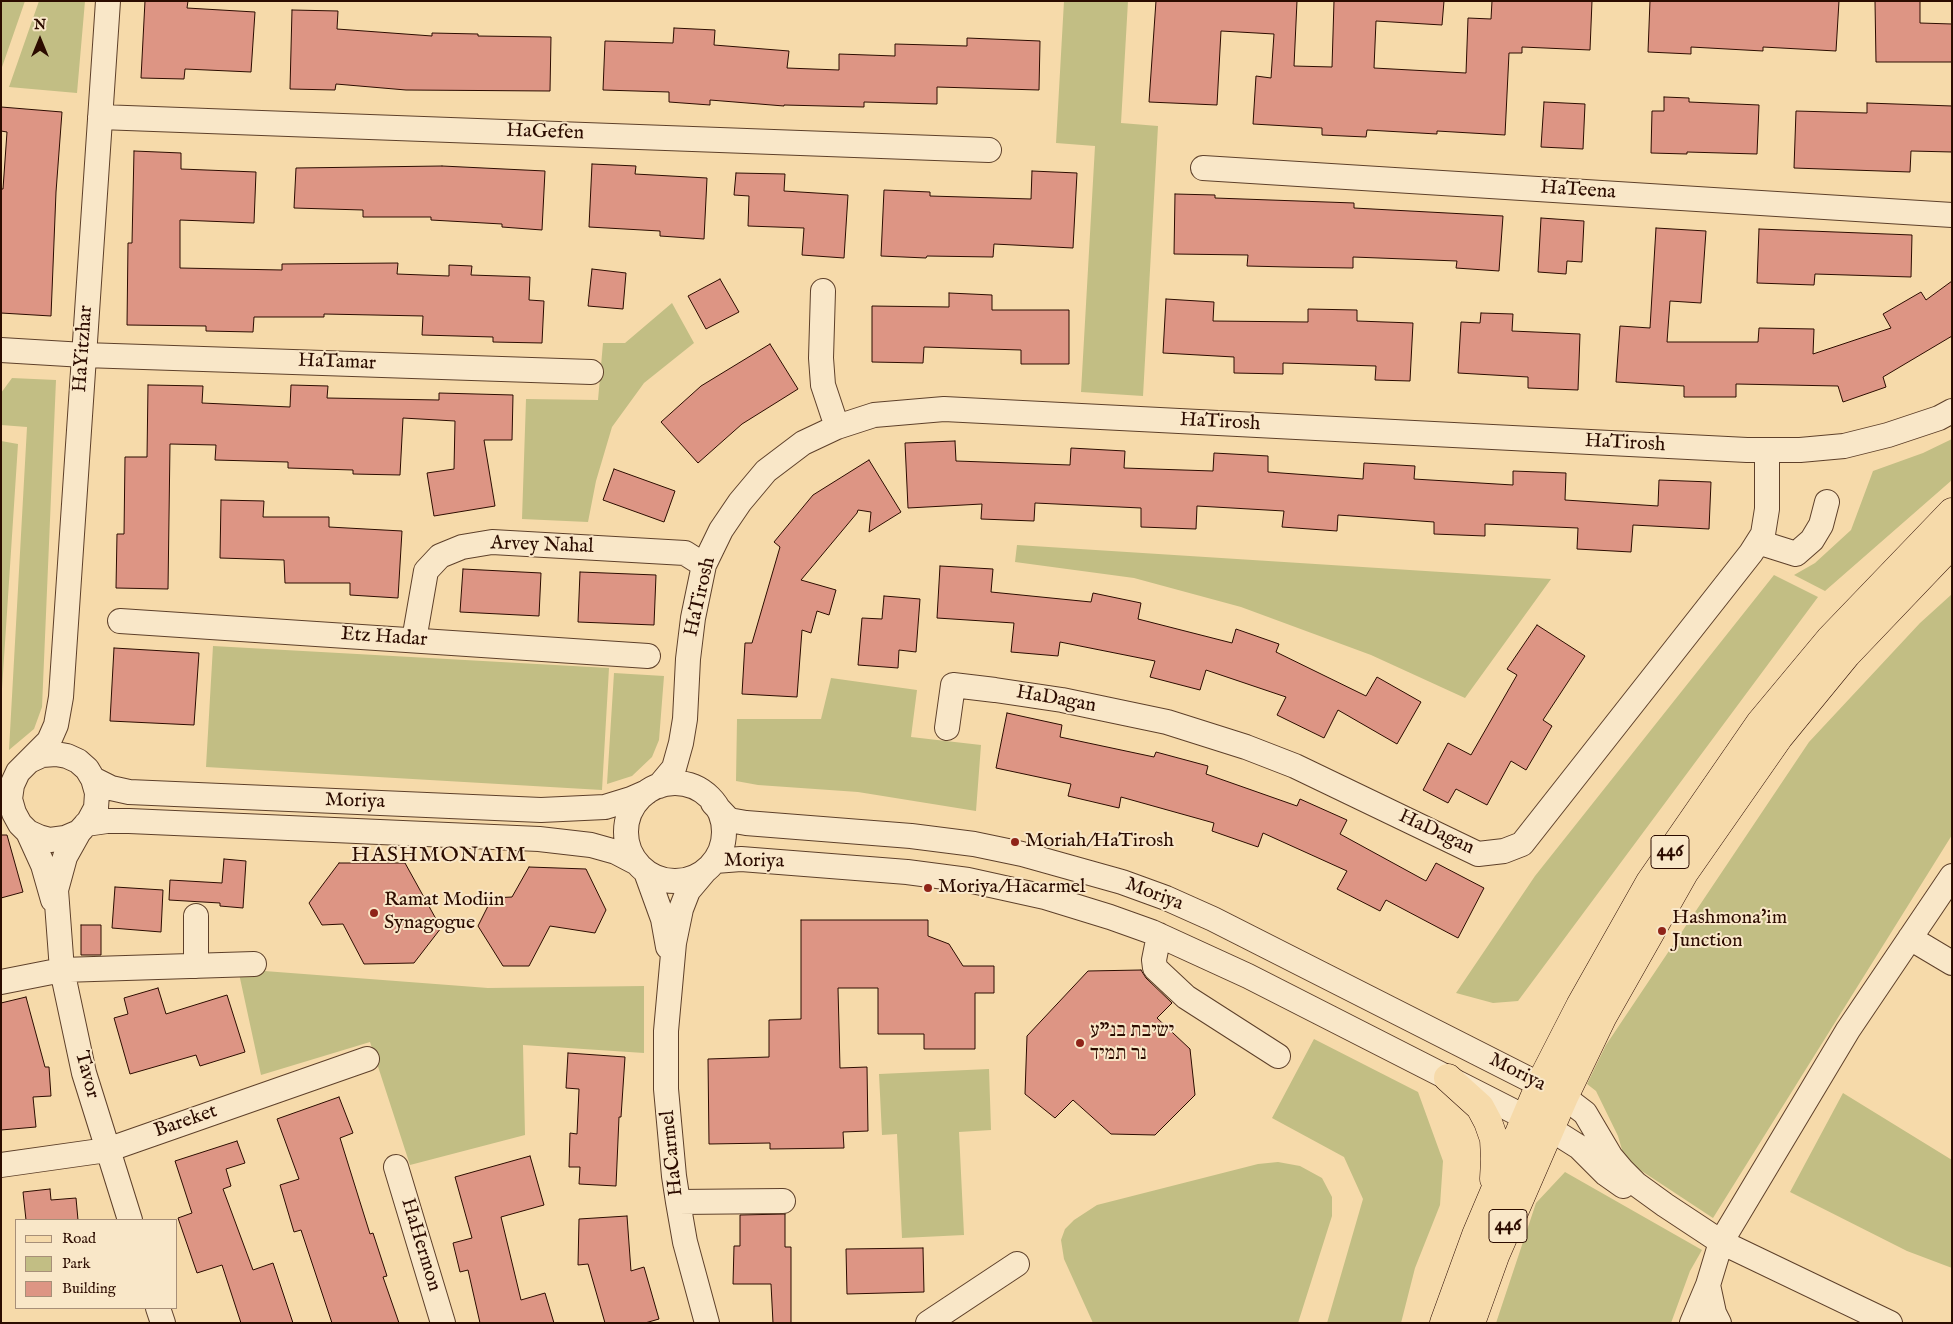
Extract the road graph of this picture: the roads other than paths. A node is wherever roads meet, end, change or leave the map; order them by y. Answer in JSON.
{"nodes":[{"id":1,"x":108,"y":1,"type":"edge"},
{"id":2,"x":100,"y":117,"type":"junction"},
{"id":3,"x":989,"y":150,"type":"dead end"},
{"id":4,"x":1203,"y":168,"type":"dead end"},
{"id":5,"x":1952,"y":215,"type":"edge"},
{"id":6,"x":822,"y":291,"type":"dead end"},
{"id":7,"x":1,"y":350,"type":"edge"},
{"id":8,"x":84,"y":355,"type":"junction"},
{"id":9,"x":591,"y":372,"type":"dead end"},
{"id":10,"x":1952,"y":411,"type":"edge"},
{"id":11,"x":837,"y":427,"type":"junction"},
{"id":12,"x":1767,"y":450,"type":"junction"},
{"id":13,"x":1827,"y":502,"type":"dead end"},
{"id":14,"x":1952,"y":512,"type":"edge"},
{"id":15,"x":1758,"y":542,"type":"junction"},
{"id":16,"x":1952,"y":544,"type":"edge"},
{"id":17,"x":704,"y":565,"type":"junction"},
{"id":18,"x":120,"y":621,"type":"dead end"},
{"id":19,"x":414,"y":640,"type":"junction"},
{"id":20,"x":648,"y":656,"type":"dead end"},
{"id":21,"x":60,"y":697,"type":"junction"},
{"id":22,"x":685,"y":719,"type":"junction"},
{"id":23,"x":947,"y":728,"type":"dead end"},
{"id":24,"x":16,"y":771,"type":"edge"},
{"id":25,"x":90,"y":774,"type":"junction"},
{"id":26,"x":653,"y":789,"type":"junction"},
{"id":27,"x":708,"y":797,"type":"junction"},
{"id":28,"x":16,"y":825,"type":"edge"},
{"id":29,"x":82,"y":828,"type":"junction"},
{"id":30,"x":641,"y":867,"type":"junction"},
{"id":31,"x":709,"y":867,"type":"junction"},
{"id":32,"x":1952,"y":876,"type":"edge"},
{"id":33,"x":196,"y":916,"type":"dead end"},
{"id":34,"x":58,"y":926,"type":"junction"},
{"id":35,"x":1159,"y":935,"type":"junction"},
{"id":36,"x":1910,"y":938,"type":"junction"},
{"id":37,"x":1952,"y":963,"type":"edge"},
{"id":38,"x":254,"y":964,"type":"dead end"},
{"id":39,"x":196,"y":966,"type":"junction"},
{"id":40,"x":62,"y":970,"type":"junction"},
{"id":41,"x":669,"y":979,"type":"junction"},
{"id":42,"x":1,"y":982,"type":"edge"},
{"id":43,"x":1278,"y":1056,"type":"dead end"},
{"id":44,"x":367,"y":1060,"type":"dead end"},
{"id":45,"x":1448,"y":1078,"type":"junction"},
{"id":46,"x":1540,"y":1084,"type":"junction"},
{"id":47,"x":1564,"y":1097,"type":"junction"},
{"id":48,"x":1525,"y":1118,"type":"junction"},
{"id":49,"x":1549,"y":1130,"type":"junction"},
{"id":50,"x":107,"y":1150,"type":"junction"},
{"id":51,"x":1,"y":1165,"type":"edge"},
{"id":52,"x":396,"y":1167,"type":"dead end"},
{"id":53,"x":783,"y":1201,"type":"dead end"},
{"id":54,"x":678,"y":1202,"type":"junction"},
{"id":55,"x":1489,"y":1204,"type":"junction"},
{"id":56,"x":1665,"y":1205,"type":"junction"},
{"id":57,"x":130,"y":1219,"type":"edge"},
{"id":58,"x":1721,"y":1242,"type":"junction"},
{"id":59,"x":1017,"y":1264,"type":"dead end"},
{"id":60,"x":1708,"y":1285,"type":"junction"},
{"id":61,"x":158,"y":1309,"type":"edge"},
{"id":62,"x":163,"y":1323,"type":"edge"},
{"id":63,"x":444,"y":1323,"type":"edge"},
{"id":64,"x":707,"y":1323,"type":"edge"},
{"id":65,"x":928,"y":1323,"type":"edge"},
{"id":66,"x":1444,"y":1323,"type":"edge"},
{"id":67,"x":1471,"y":1323,"type":"edge"},
{"id":68,"x":1692,"y":1323,"type":"edge"},
{"id":69,"x":1719,"y":1323,"type":"edge"},
{"id":70,"x":1890,"y":1323,"type":"edge"}],
"edges":[{"from":1,"to":2,"type":"street","name":"HaYitzhar"},
{"from":2,"to":3,"type":"street","name":"HaGefen"},
{"from":2,"to":8,"type":"street","name":"HaYitzhar"},
{"from":4,"to":5,"type":"street","name":"HaTeena"},
{"from":6,"to":11,"type":"street"},
{"from":7,"to":8,"type":"street","name":"HaTamar"},
{"from":8,"to":9,"type":"street","name":"HaTamar"},
{"from":8,"to":21,"type":"street","name":"HaYitzhar"},
{"from":10,"to":12,"type":"street","name":"HaTirosh"},
{"from":11,"to":12,"type":"street","name":"HaTirosh"},
{"from":11,"to":17,"type":"street","name":"HaTirosh"},
{"from":12,"to":15,"type":"street","name":"HaDagan"},
{"from":13,"to":15,"type":"street"},
{"from":14,"to":46,"type":"main road","number":"446"},
{"from":15,"to":23,"type":"street","name":"HaDagan"},
{"from":16,"to":47,"type":"main road","number":"446"},
{"from":17,"to":19,"type":"street","name":"Arvey Nahal"},
{"from":17,"to":22,"type":"street","name":"HaTirosh"},
{"from":18,"to":19,"type":"street","name":"Etz Hadar"},
{"from":19,"to":20,"type":"street","name":"Etz Hadar"},
{"from":21,"to":24,"type":"street","name":"HaYitzhar"},
{"from":21,"to":25,"type":"street","name":"HaYitzhar"},
{"from":22,"to":26,"type":"street","name":"HaTirosh"},
{"from":22,"to":27,"type":"street","name":"HaTirosh"},
{"from":24,"to":25,"type":"street"},
{"from":24,"to":28,"type":"street"},
{"from":25,"to":26,"type":"street","name":"Moriya"},
{"from":25,"to":29,"type":"street"},
{"from":26,"to":27,"type":"street"},
{"from":26,"to":30,"type":"street"},
{"from":27,"to":31,"type":"street"},
{"from":27,"to":46,"type":"street","name":"Moriya"},
{"from":28,"to":29,"type":"street"},
{"from":28,"to":34,"type":"street","name":"Tavor"},
{"from":29,"to":30,"type":"street","name":"Moriya"},
{"from":29,"to":34,"type":"street","name":"Tavor"},
{"from":30,"to":31,"type":"street"},
{"from":30,"to":41,"type":"street","name":"HaCarmel"},
{"from":31,"to":35,"type":"street","name":"Moriya"},
{"from":31,"to":41,"type":"street","name":"HaCarmel"},
{"from":32,"to":36,"type":"street"},
{"from":33,"to":39,"type":"street"},
{"from":34,"to":40,"type":"street","name":"Tavor"},
{"from":35,"to":43,"type":"street"},
{"from":35,"to":45,"type":"street","name":"Moriya"},
{"from":36,"to":37,"type":"street"},
{"from":36,"to":58,"type":"street"},
{"from":38,"to":39,"type":"street"},
{"from":39,"to":40,"type":"street"},
{"from":40,"to":42,"type":"street"},
{"from":40,"to":50,"type":"street","name":"Tavor"},
{"from":41,"to":54,"type":"street","name":"HaCarmel"},
{"from":44,"to":50,"type":"street","name":"Bareket"},
{"from":45,"to":48,"type":"street","name":"Moriya"},
{"from":45,"to":55,"type":"main road"},
{"from":46,"to":47,"type":"street","name":"Moriya"},
{"from":46,"to":48,"type":"main road","number":"446"},
{"from":47,"to":49,"type":"main road","number":"446"},
{"from":47,"to":56,"type":"street","name":"Moriya"},
{"from":48,"to":49,"type":"street","name":"Moriya"},
{"from":48,"to":55,"type":"main road","number":"446"},
{"from":49,"to":56,"type":"street","name":"Moriya"},
{"from":49,"to":67,"type":"main road","number":"446"},
{"from":50,"to":51,"type":"street","name":"Bareket"},
{"from":50,"to":57,"type":"street","name":"Tavor"},
{"from":52,"to":63,"type":"street","name":"HaHermon"},
{"from":53,"to":54,"type":"street"},
{"from":54,"to":64,"type":"street","name":"HaCarmel"},
{"from":55,"to":66,"type":"main road","number":"446"},
{"from":56,"to":58,"type":"street"},
{"from":58,"to":60,"type":"street"},
{"from":58,"to":70,"type":"street"},
{"from":59,"to":65,"type":"street"},
{"from":60,"to":68,"type":"street"},
{"from":60,"to":69,"type":"street"},
{"from":61,"to":62,"type":"street"}]}
